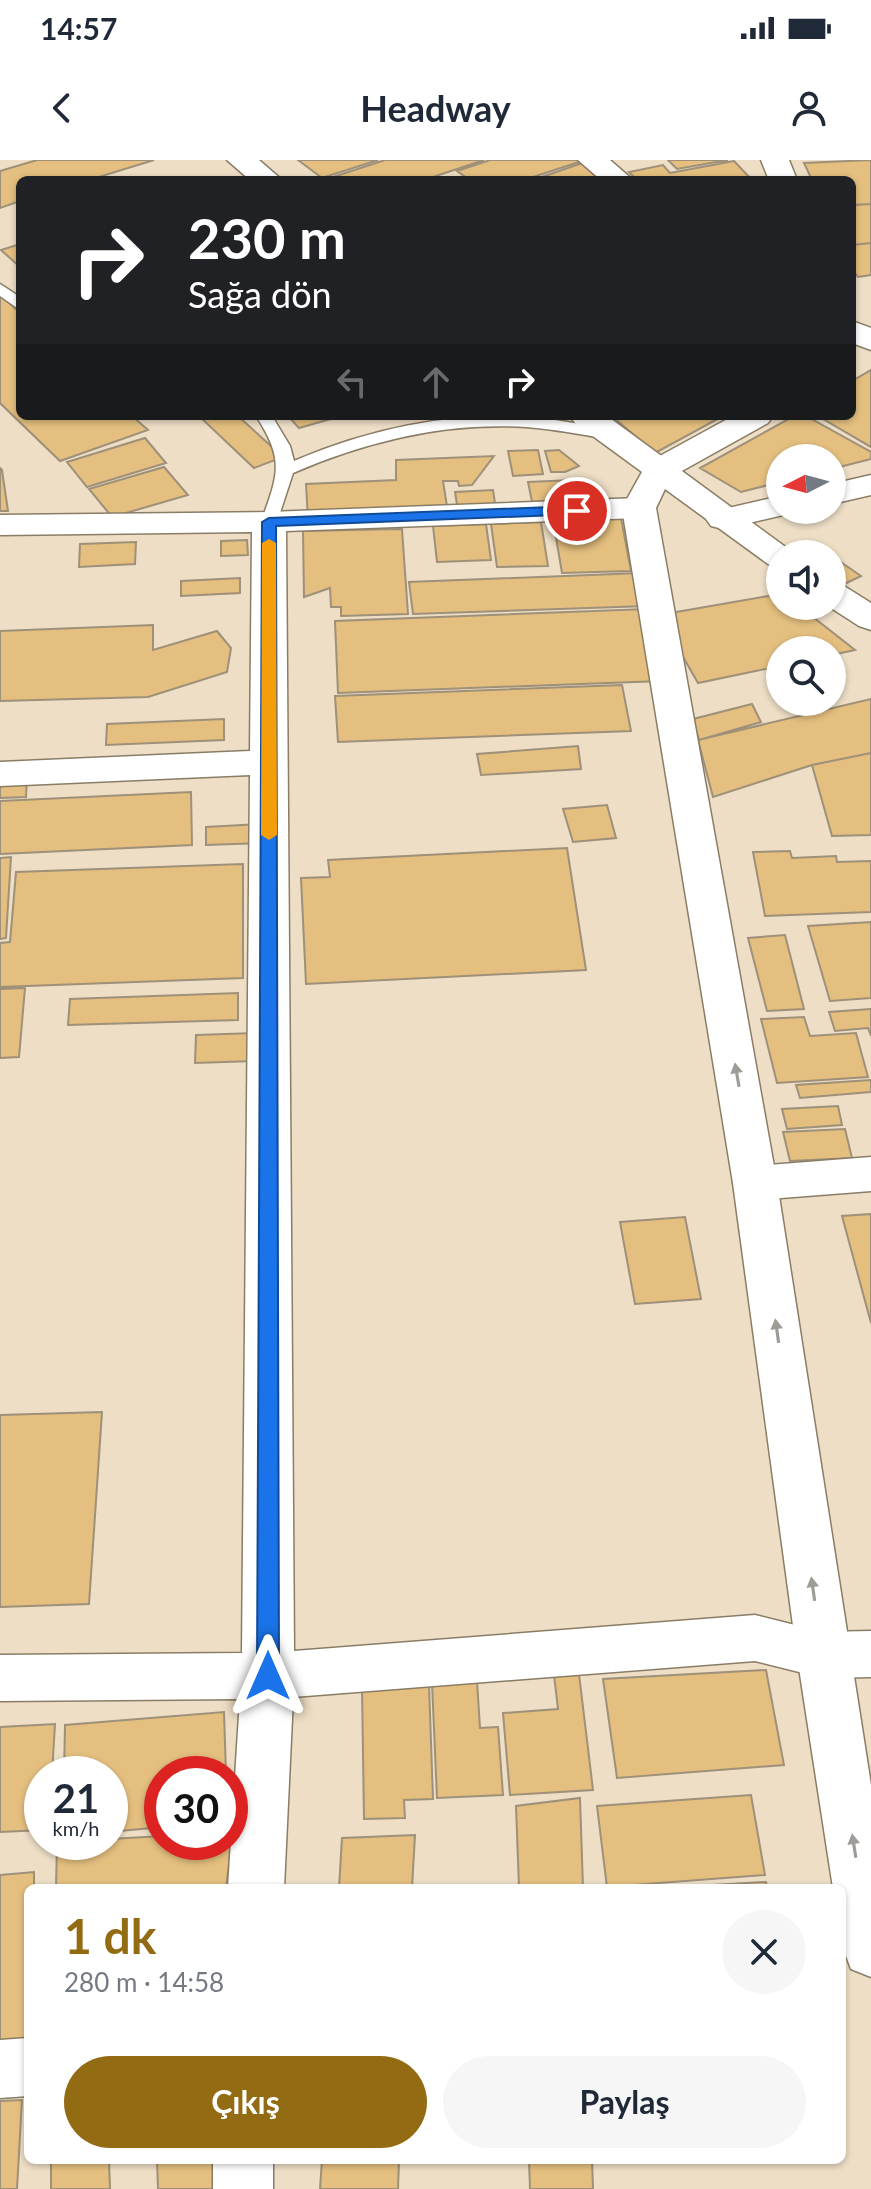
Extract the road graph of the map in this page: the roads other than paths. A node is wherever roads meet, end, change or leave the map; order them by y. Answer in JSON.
{"nodes":[{"id":1,"x":241,"y":160,"type":"edge"},
{"id":2,"x":592,"y":160,"type":"edge"},
{"id":3,"x":263,"y":176,"type":"edge"},
{"id":4,"x":614,"y":176,"type":"edge"},
{"id":5,"x":0,"y":288,"type":"edge"},
{"id":6,"x":16,"y":302,"type":"edge"},
{"id":7,"x":267,"y":420,"type":"edge"},
{"id":8,"x":751,"y":420,"type":"edge"},
{"id":9,"x":598,"y":425,"type":"edge"},
{"id":10,"x":287,"y":470,"type":"junction"},
{"id":11,"x":871,"y":485,"type":"edge"},
{"id":12,"x":649,"y":489,"type":"junction"},
{"id":13,"x":846,"y":491,"type":"edge"},
{"id":14,"x":766,"y":509,"type":"edge"},
{"id":15,"x":723,"y":519,"type":"junction"},
{"id":16,"x":269,"y":522,"type":"junction"},
{"id":17,"x":0,"y":525,"type":"edge"},
{"id":18,"x":766,"y":548,"type":"edge"},
{"id":19,"x":846,"y":602,"type":"edge"},
{"id":20,"x":871,"y":619,"type":"edge"},
{"id":21,"x":269,"y":762,"type":"junction"},
{"id":22,"x":0,"y":774,"type":"edge"},
{"id":23,"x":871,"y":1174,"type":"edge"},
{"id":24,"x":755,"y":1183,"type":"junction"},
{"id":25,"x":847,"y":1654,"type":"edge"},
{"id":26,"x":268,"y":1676,"type":"junction"},
{"id":27,"x":0,"y":1678,"type":"edge"},
{"id":28,"x":256,"y":1884,"type":"edge"},
{"id":29,"x":871,"y":1950,"type":"edge"},
{"id":30,"x":24,"y":2067,"type":"edge"},
{"id":31,"x":0,"y":2069,"type":"edge"},
{"id":32,"x":243,"y":2164,"type":"edge"},
{"id":33,"x":243,"y":2189,"type":"edge"}],
"edges":[{"from":1,"to":3,"type":"street"},
{"from":2,"to":4,"type":"street"},
{"from":5,"to":6,"type":"lane"},
{"from":7,"to":10,"type":"lane"},
{"from":8,"to":12,"type":"street"},
{"from":9,"to":10,"type":"lane"},
{"from":9,"to":12,"type":"street"},
{"from":10,"to":16,"type":"lane"},
{"from":11,"to":13,"type":"street"},
{"from":12,"to":15,"type":"street"},
{"from":12,"to":16,"type":"street"},
{"from":24,"to":12,"type":"street","one_way":true},
{"from":14,"to":15,"type":"street"},
{"from":15,"to":18,"type":"street"},
{"from":16,"to":17,"type":"street"},
{"from":16,"to":21,"type":"street"},
{"from":19,"to":20,"type":"street"},
{"from":21,"to":22,"type":"street"},
{"from":21,"to":26,"type":"street"},
{"from":23,"to":24,"type":"street"},
{"from":25,"to":24,"type":"street","one_way":true},
{"from":25,"to":26,"type":"street"},
{"from":29,"to":25,"type":"street","one_way":true},
{"from":26,"to":27,"type":"street"},
{"from":26,"to":28,"type":"street"},
{"from":30,"to":31,"type":"street"},
{"from":32,"to":33,"type":"street"}]}
